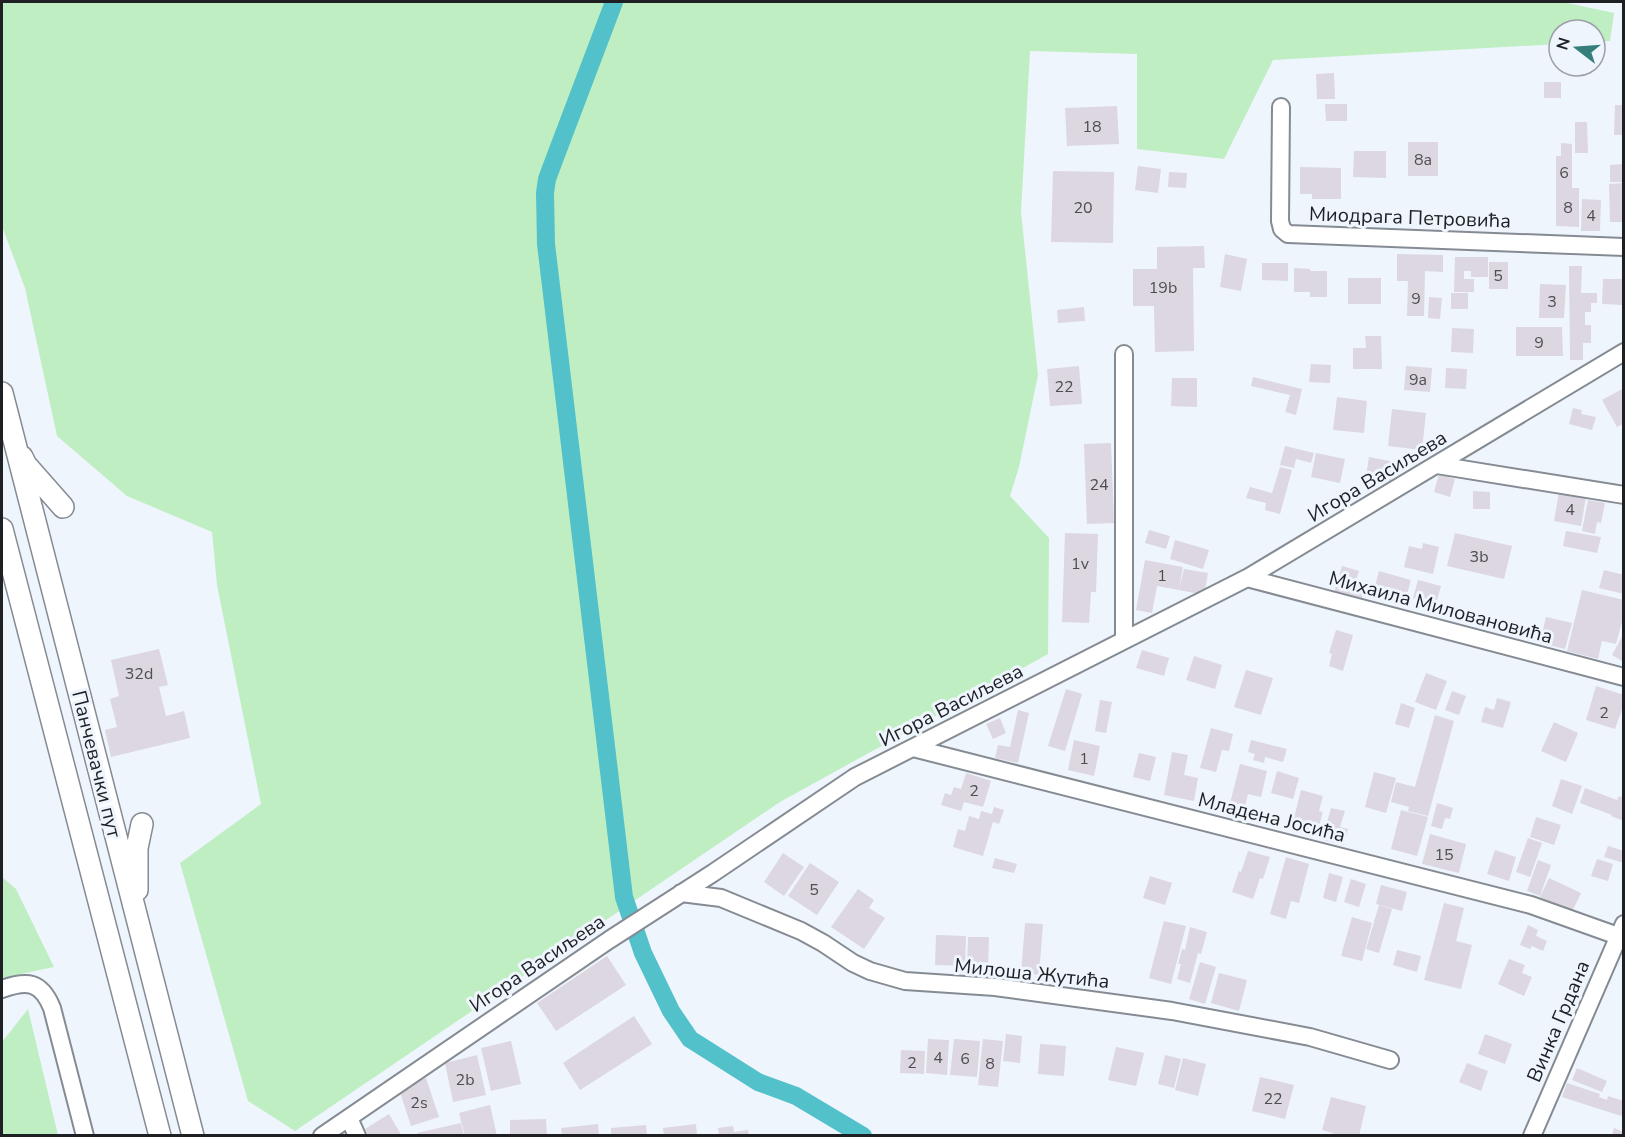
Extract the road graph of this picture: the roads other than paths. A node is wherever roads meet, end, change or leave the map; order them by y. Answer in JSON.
{"nodes":[{"id":1,"x":1281,"y":107,"type":"dead end"},
{"id":2,"x":1623,"y":247,"type":"edge"},
{"id":3,"x":1623,"y":352,"type":"edge"},
{"id":4,"x":1124,"y":354,"type":"dead end"},
{"id":5,"x":2,"y":393,"type":"edge"},
{"id":6,"x":12,"y":438,"type":"junction"},
{"id":7,"x":1437,"y":465,"type":"junction"},
{"id":8,"x":1623,"y":495,"type":"edge"},
{"id":9,"x":63,"y":507,"type":"dead end"},
{"id":10,"x":2,"y":529,"type":"edge"},
{"id":11,"x":1247,"y":578,"type":"junction"},
{"id":12,"x":1124,"y":640,"type":"junction"},
{"id":13,"x":1623,"y":677,"type":"edge"},
{"id":14,"x":913,"y":748,"type":"junction"},
{"id":15,"x":142,"y":824,"type":"dead end"},
{"id":16,"x":681,"y":892,"type":"junction"},
{"id":17,"x":1621,"y":930,"type":"edge"},
{"id":18,"x":142,"y":938,"type":"junction"},
{"id":19,"x":2,"y":989,"type":"edge"},
{"id":20,"x":1390,"y":1060,"type":"dead end"},
{"id":21,"x":349,"y":1118,"type":"junction"},
{"id":22,"x":86,"y":1136,"type":"edge"},
{"id":23,"x":160,"y":1136,"type":"edge"},
{"id":24,"x":193,"y":1136,"type":"edge"},
{"id":25,"x":322,"y":1136,"type":"edge"},
{"id":26,"x":357,"y":1136,"type":"edge"},
{"id":27,"x":1532,"y":1136,"type":"edge"}],
"edges":[{"from":1,"to":2,"type":"street","name":"Миодрага Петровића"},
{"from":3,"to":7,"type":"street","name":"Игора Васиљева"},
{"from":4,"to":12,"type":"street"},
{"from":5,"to":6,"type":"main road","name":"Панчевачки пут"},
{"from":6,"to":9,"type":"main road"},
{"from":6,"to":18,"type":"main road","name":"Панчевачки пут"},
{"from":7,"to":8,"type":"street"},
{"from":7,"to":11,"type":"street","name":"Игора Васиљева"},
{"from":10,"to":23,"type":"main road","name":"Панчевачки пут"},
{"from":11,"to":12,"type":"street","name":"Игора Васиљева"},
{"from":11,"to":13,"type":"street","name":"Михаила Миловановића"},
{"from":12,"to":14,"type":"street","name":"Игора Васиљева"},
{"from":14,"to":16,"type":"street","name":"Игора Васиљева"},
{"from":14,"to":17,"type":"street","name":"Младена Јосића"},
{"from":15,"to":18,"type":"main road"},
{"from":16,"to":20,"type":"street","name":"Милоша Жутића"},
{"from":16,"to":21,"type":"street","name":"Игора Васиљева"},
{"from":17,"to":27,"type":"street","name":"Винка Грдана"},
{"from":18,"to":24,"type":"main road","name":"Панчевачки пут"},
{"from":19,"to":22,"type":"street"},
{"from":21,"to":25,"type":"street","name":"Игора Васиљева"},
{"from":21,"to":26,"type":"street"}]}
